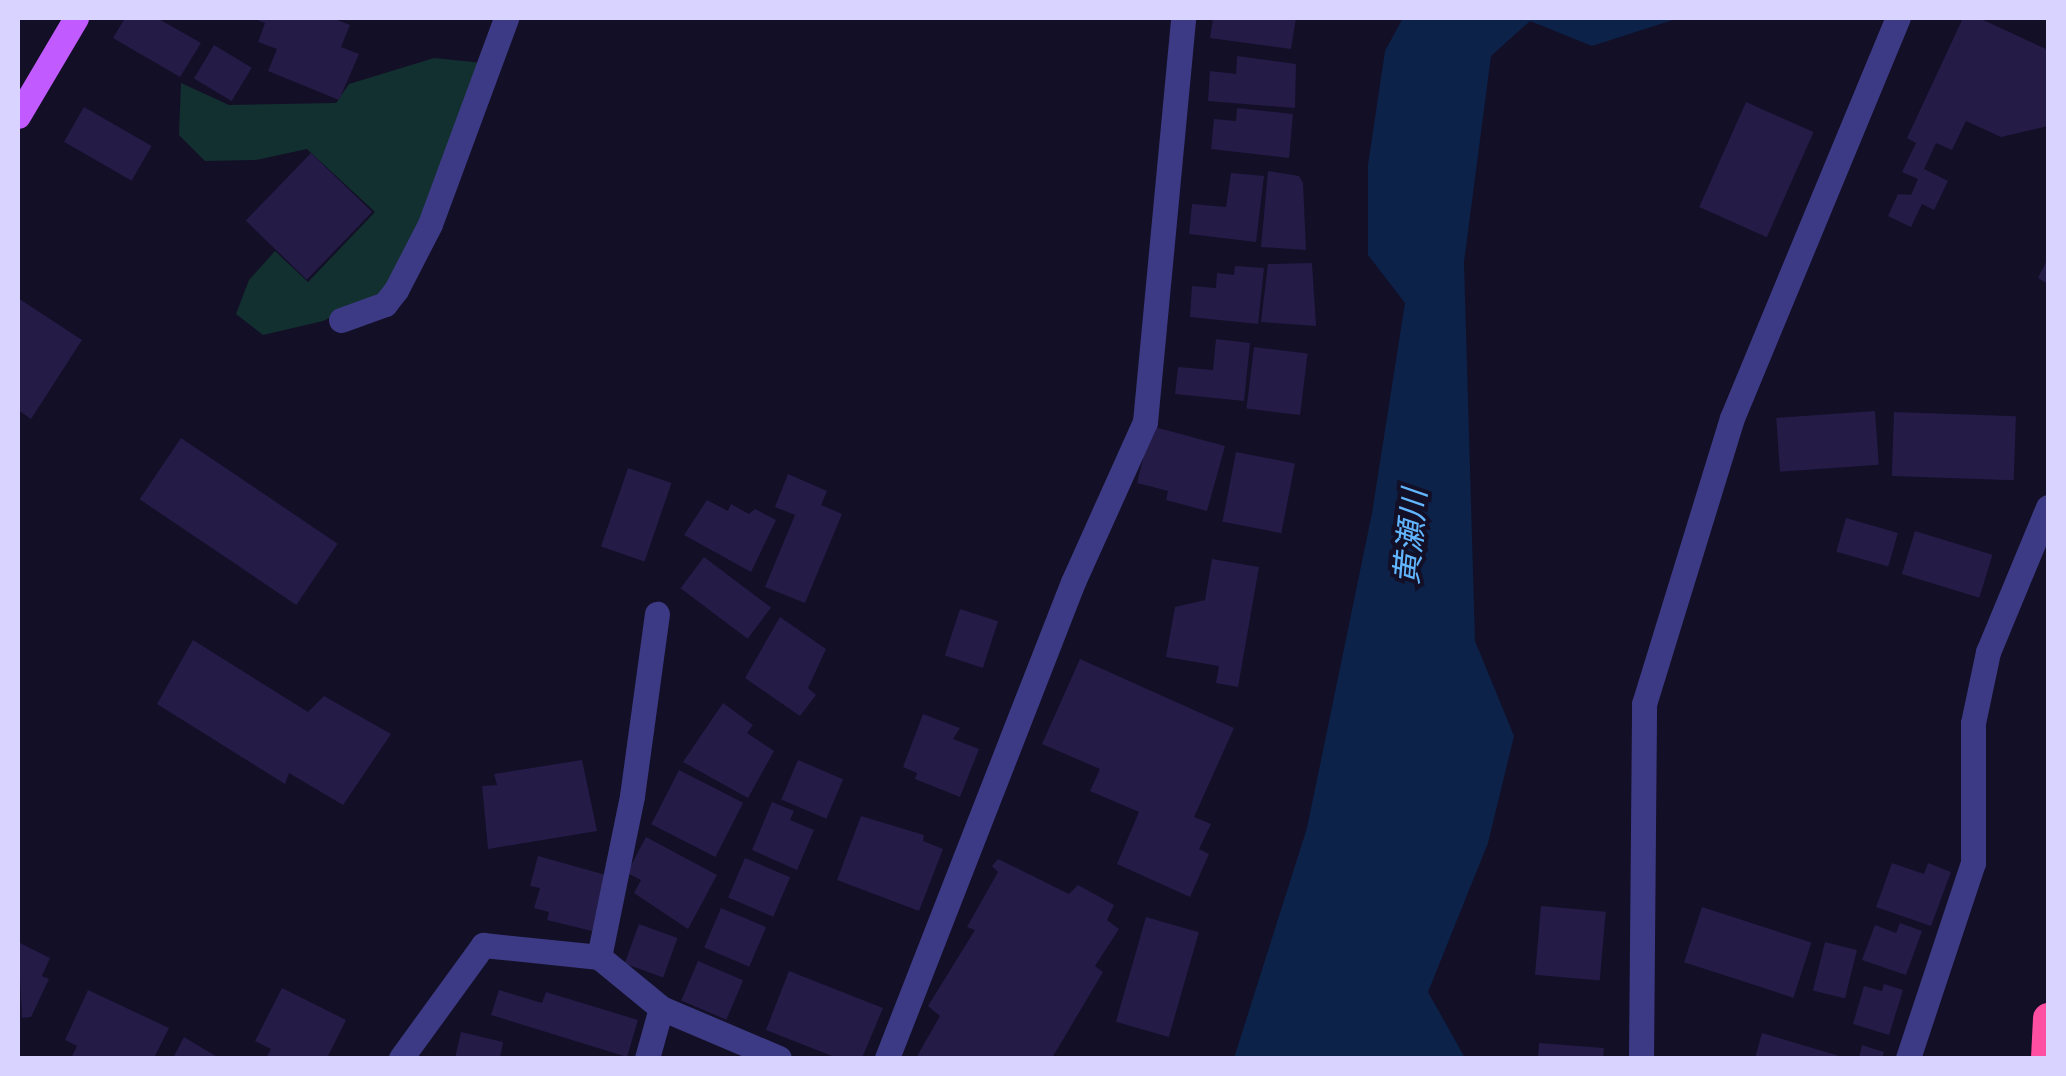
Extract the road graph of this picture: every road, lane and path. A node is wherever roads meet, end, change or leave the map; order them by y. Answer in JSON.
{"nodes":[{"id":1,"x":76,"y":18,"type":"edge"},
{"id":2,"x":506,"y":18,"type":"edge"},
{"id":3,"x":1183,"y":18,"type":"edge"},
{"id":4,"x":1898,"y":18,"type":"edge"},
{"id":5,"x":18,"y":116,"type":"edge"},
{"id":6,"x":341,"y":320,"type":"dead end"},
{"id":7,"x":2048,"y":507,"type":"edge"},
{"id":8,"x":657,"y":614,"type":"dead end"},
{"id":9,"x":600,"y":957,"type":"junction"},
{"id":10,"x":662,"y":1008,"type":"junction"},
{"id":11,"x":2048,"y":1018,"type":"edge"},
{"id":12,"x":401,"y":1058,"type":"edge"},
{"id":13,"x":646,"y":1058,"type":"edge"},
{"id":14,"x":779,"y":1058,"type":"edge"},
{"id":15,"x":888,"y":1058,"type":"edge"},
{"id":16,"x":1641,"y":1058,"type":"edge"},
{"id":17,"x":1908,"y":1058,"type":"edge"},
{"id":18,"x":2046,"y":1058,"type":"edge"}],
"edges":[{"from":1,"to":5,"type":"main road"},
{"from":2,"to":6,"type":"street"},
{"from":3,"to":15,"type":"street"},
{"from":4,"to":16,"type":"street"},
{"from":7,"to":17,"type":"street"},
{"from":8,"to":9,"type":"street"},
{"from":9,"to":10,"type":"street"},
{"from":9,"to":12,"type":"street"},
{"from":10,"to":13,"type":"street"},
{"from":10,"to":14,"type":"street"},
{"from":11,"to":18,"type":"highway"}]}
